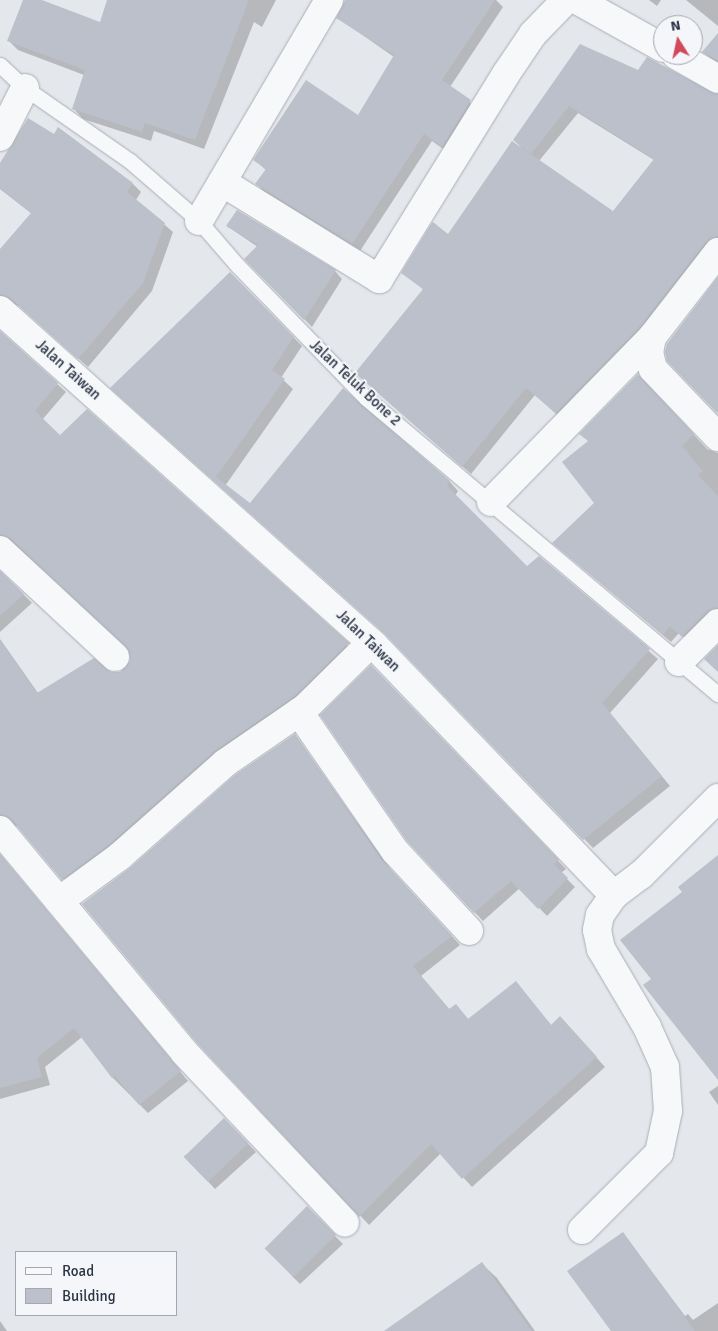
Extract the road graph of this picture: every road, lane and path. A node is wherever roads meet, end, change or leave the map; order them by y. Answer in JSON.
{"nodes":[{"id":1,"x":329,"y":0,"type":"edge"},
{"id":2,"x":566,"y":0,"type":"edge"},
{"id":3,"x":577,"y":0,"type":"edge"},
{"id":4,"x":653,"y":42,"type":"edge"},
{"id":5,"x":694,"y":65,"type":"edge"},
{"id":6,"x":0,"y":66,"type":"edge"},
{"id":7,"x":718,"y":79,"type":"edge"},
{"id":8,"x":25,"y":88,"type":"junction"},
{"id":9,"x":0,"y":137,"type":"edge"},
{"id":10,"x":222,"y":182,"type":"junction"},
{"id":11,"x":199,"y":221,"type":"junction"},
{"id":12,"x":718,"y":252,"type":"edge"},
{"id":13,"x":0,"y":310,"type":"edge"},
{"id":14,"x":652,"y":337,"type":"junction"},
{"id":15,"x":718,"y":437,"type":"edge"},
{"id":16,"x":491,"y":502,"type":"junction"},
{"id":17,"x":0,"y":550,"type":"edge"},
{"id":18,"x":718,"y":623,"type":"edge"},
{"id":19,"x":371,"y":643,"type":"junction"},
{"id":20,"x":115,"y":657,"type":"dead end"},
{"id":21,"x":679,"y":662,"type":"junction"},
{"id":22,"x":718,"y":694,"type":"edge"},
{"id":23,"x":299,"y":712,"type":"junction"},
{"id":24,"x":718,"y":798,"type":"edge"},
{"id":25,"x":0,"y":830,"type":"edge"},
{"id":26,"x":614,"y":895,"type":"junction"},
{"id":27,"x":58,"y":901,"type":"junction"},
{"id":28,"x":469,"y":930,"type":"dead end"},
{"id":29,"x":345,"y":1223,"type":"dead end"},
{"id":30,"x":582,"y":1230,"type":"dead end"}],
"edges":[{"from":1,"to":10,"type":"street"},
{"from":2,"to":10,"type":"street"},
{"from":3,"to":4,"type":"street"},
{"from":5,"to":7,"type":"street"},
{"from":6,"to":8,"type":"lane","name":"Jalan Teluk Bone 2"},
{"from":8,"to":9,"type":"street"},
{"from":8,"to":11,"type":"lane","name":"Jalan Teluk Bone 2"},
{"from":10,"to":11,"type":"street"},
{"from":11,"to":16,"type":"lane","name":"Jalan Teluk Bone 2"},
{"from":12,"to":14,"type":"street"},
{"from":13,"to":19,"type":"street","name":"Jalan Taiwan"},
{"from":14,"to":15,"type":"street"},
{"from":14,"to":16,"type":"street"},
{"from":16,"to":21,"type":"lane","name":"Jalan Teluk Bone 2"},
{"from":17,"to":20,"type":"street"},
{"from":18,"to":21,"type":"street"},
{"from":19,"to":23,"type":"street"},
{"from":19,"to":26,"type":"street","name":"Jalan Taiwan"},
{"from":21,"to":22,"type":"lane","name":"Jalan Teluk Bone 2"},
{"from":23,"to":27,"type":"street"},
{"from":23,"to":28,"type":"street"},
{"from":24,"to":26,"type":"street"},
{"from":25,"to":27,"type":"street"},
{"from":26,"to":30,"type":"street"},
{"from":27,"to":29,"type":"street"}]}
